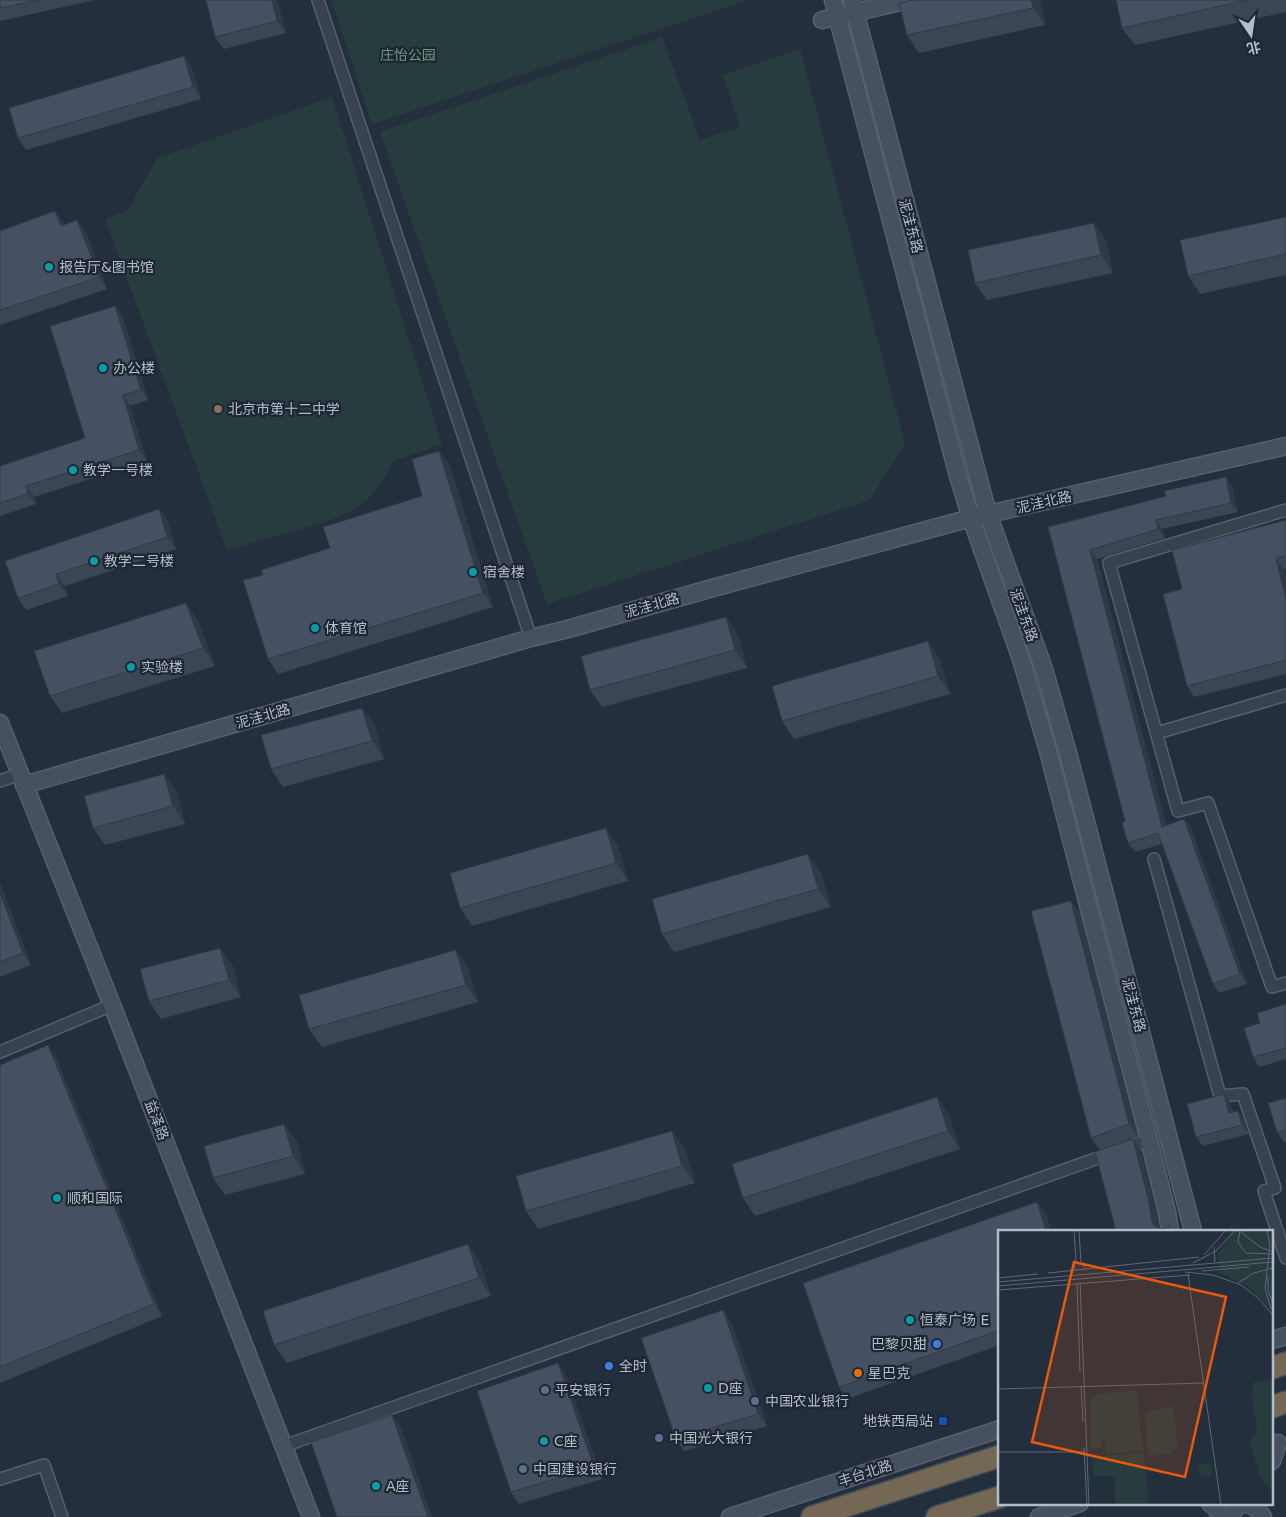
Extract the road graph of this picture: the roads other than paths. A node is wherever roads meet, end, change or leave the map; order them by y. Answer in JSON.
{"nodes":[{"id":1,"x":318,"y":0,"type":"edge"},
{"id":2,"x":833,"y":0,"type":"edge"},
{"id":3,"x":908,"y":0,"type":"edge"},
{"id":4,"x":854,"y":6,"type":"edge"},
{"id":5,"x":830,"y":18,"type":"junction"},
{"id":6,"x":1286,"y":446,"type":"edge"},
{"id":7,"x":1286,"y":510,"type":"edge"},
{"id":8,"x":988,"y":514,"type":"junction"},
{"id":9,"x":971,"y":518,"type":"junction"},
{"id":10,"x":531,"y":638,"type":"junction"},
{"id":11,"x":1286,"y":695,"type":"edge"},
{"id":12,"x":0,"y":723,"type":"edge"},
{"id":13,"x":1156,"y":733,"type":"junction"},
{"id":14,"x":22,"y":779,"type":"junction"},
{"id":15,"x":0,"y":780,"type":"edge"},
{"id":16,"x":1154,"y":859,"type":"dead end"},
{"id":17,"x":1286,"y":983,"type":"edge"},
{"id":18,"x":112,"y":1005,"type":"junction"},
{"id":19,"x":0,"y":1052,"type":"edge"},
{"id":20,"x":1149,"y":1140,"type":"junction"},
{"id":21,"x":1167,"y":1212,"type":"junction"},
{"id":22,"x":1170,"y":1230,"type":"edge"},
{"id":23,"x":1174,"y":1230,"type":"edge"},
{"id":24,"x":1193,"y":1230,"type":"edge"},
{"id":25,"x":1286,"y":1258,"type":"edge"},
{"id":26,"x":1286,"y":1402,"type":"edge"},
{"id":27,"x":1274,"y":1406,"type":"edge"},
{"id":28,"x":998,"y":1430,"type":"edge"},
{"id":29,"x":1279,"y":1443,"type":"edge"},
{"id":30,"x":284,"y":1446,"type":"junction"},
{"id":31,"x":1274,"y":1456,"type":"edge"},
{"id":32,"x":998,"y":1457,"type":"edge"},
{"id":33,"x":0,"y":1479,"type":"edge"},
{"id":34,"x":998,"y":1498,"type":"edge"},
{"id":35,"x":1077,"y":1504,"type":"edge"},
{"id":36,"x":1211,"y":1504,"type":"edge"},
{"id":37,"x":1239,"y":1504,"type":"edge"},
{"id":38,"x":1251,"y":1504,"type":"edge"},
{"id":39,"x":1267,"y":1504,"type":"edge"},
{"id":40,"x":62,"y":1517,"type":"edge"},
{"id":41,"x":311,"y":1517,"type":"edge"},
{"id":42,"x":730,"y":1517,"type":"edge"},
{"id":43,"x":812,"y":1517,"type":"edge"},
{"id":44,"x":937,"y":1517,"type":"edge"},
{"id":45,"x":1039,"y":1517,"type":"edge"},
{"id":46,"x":1221,"y":1517,"type":"edge"},
{"id":47,"x":1229,"y":1517,"type":"edge"},
{"id":48,"x":1263,"y":1517,"type":"edge"},
{"id":49,"x":1269,"y":1517,"type":"edge"}],
"edges":[{"from":1,"to":10,"type":"street"},
{"from":2,"to":5,"type":"street","name":"泥洼东路"},
{"from":3,"to":4,"type":"street"},
{"from":4,"to":5,"type":"street"},
{"from":4,"to":8,"type":"street","name":"泥洼东路"},
{"from":5,"to":9,"type":"street","name":"泥洼东路"},
{"from":6,"to":8,"type":"street","name":"泥洼北路"},
{"from":7,"to":13,"type":"street"},
{"from":8,"to":9,"type":"street","name":"泥洼北路"},
{"from":8,"to":24,"type":"street","name":"泥洼东路"},
{"from":9,"to":10,"type":"street","name":"泥洼北路"},
{"from":9,"to":20,"type":"street","name":"泥洼东路"},
{"from":10,"to":14,"type":"street","name":"泥洼北路"},
{"from":11,"to":13,"type":"street"},
{"from":12,"to":14,"type":"street","name":"益泽路"},
{"from":13,"to":17,"type":"street"},
{"from":14,"to":15,"type":"street"},
{"from":14,"to":18,"type":"street","name":"益泽路"},
{"from":16,"to":25,"type":"street"},
{"from":18,"to":19,"type":"street"},
{"from":18,"to":30,"type":"street","name":"益泽路"},
{"from":20,"to":21,"type":"street","name":"泥洼东路"},
{"from":20,"to":30,"type":"street"},
{"from":21,"to":22,"type":"street","name":"泥洼东路"},
{"from":21,"to":23,"type":"street"},
{"from":26,"to":27,"type":"highway"},
{"from":28,"to":42,"type":"street","name":"丰台北路"},
{"from":29,"to":31,"type":"street"},
{"from":30,"to":41,"type":"street","name":"益泽路"},
{"from":32,"to":43,"type":"highway","name":"丰台北路"},
{"from":33,"to":40,"type":"street"},
{"from":34,"to":44,"type":"highway"},
{"from":35,"to":45,"type":"street"},
{"from":36,"to":46,"type":"street"},
{"from":37,"to":47,"type":"street"},
{"from":38,"to":48,"type":"street"},
{"from":39,"to":49,"type":"street"}]}
